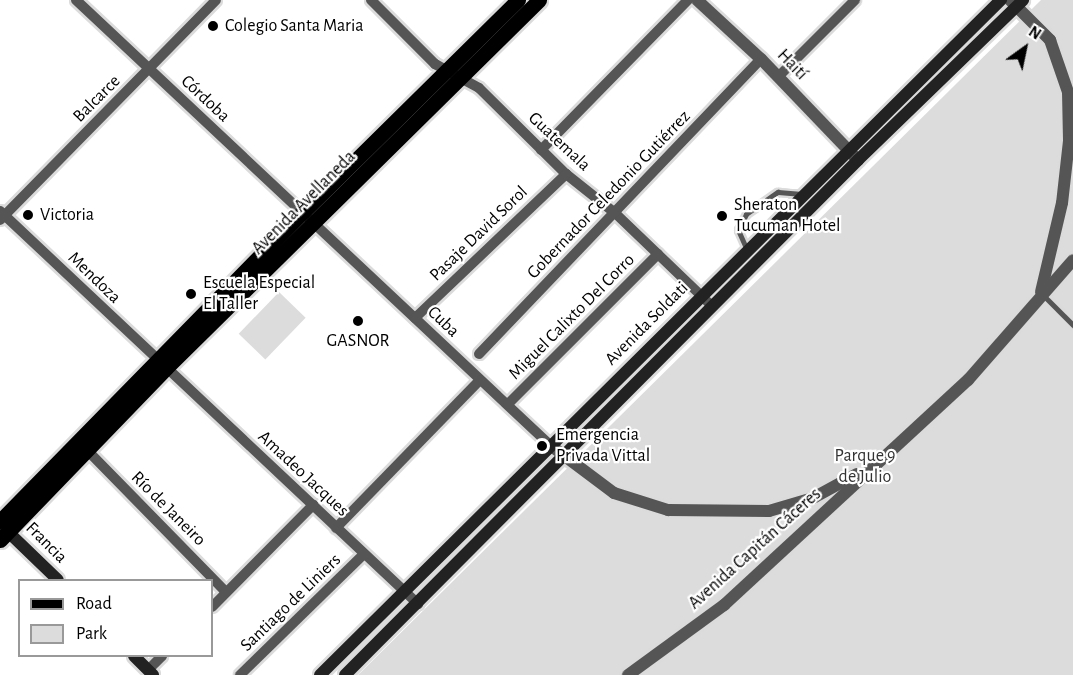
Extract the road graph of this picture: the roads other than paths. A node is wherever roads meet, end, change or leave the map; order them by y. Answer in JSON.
{"nodes":[{"id":1,"x":76,"y":0,"type":"edge"},
{"id":2,"x":216,"y":0,"type":"edge"},
{"id":3,"x":371,"y":0,"type":"edge"},
{"id":4,"x":518,"y":0,"type":"edge"},
{"id":5,"x":539,"y":0,"type":"edge"},
{"id":6,"x":688,"y":0,"type":"edge"},
{"id":7,"x":697,"y":0,"type":"edge"},
{"id":8,"x":855,"y":0,"type":"edge"},
{"id":9,"x":1001,"y":0,"type":"edge"},
{"id":10,"x":1017,"y":2,"type":"edge"},
{"id":11,"x":761,"y":59,"type":"junction"},
{"id":12,"x":149,"y":70,"type":"junction"},
{"id":13,"x":453,"y":74,"type":"junction"},
{"id":14,"x":778,"y":77,"type":"junction"},
{"id":15,"x":541,"y":150,"type":"junction"},
{"id":16,"x":854,"y":155,"type":"junction"},
{"id":17,"x":566,"y":174,"type":"junction"},
{"id":18,"x":804,"y":195,"type":"junction"},
{"id":19,"x":615,"y":213,"type":"junction"},
{"id":20,"x":2,"y":215,"type":"edge"},
{"id":21,"x":308,"y":217,"type":"junction"},
{"id":22,"x":747,"y":250,"type":"junction"},
{"id":23,"x":658,"y":254,"type":"junction"},
{"id":24,"x":1073,"y":260,"type":"edge"},
{"id":25,"x":1041,"y":293,"type":"junction"},
{"id":26,"x":700,"y":295,"type":"junction"},
{"id":27,"x":712,"y":306,"type":"junction"},
{"id":28,"x":415,"y":318,"type":"junction"},
{"id":29,"x":1073,"y":325,"type":"edge"},
{"id":30,"x":479,"y":354,"type":"dead end"},
{"id":31,"x":161,"y":364,"type":"junction"},
{"id":32,"x":480,"y":380,"type":"junction"},
{"id":33,"x":508,"y":404,"type":"junction"},
{"id":34,"x":550,"y":445,"type":"junction"},
{"id":35,"x":86,"y":449,"type":"junction"},
{"id":36,"x":561,"y":457,"type":"junction"},
{"id":37,"x":874,"y":465,"type":"junction"},
{"id":38,"x":313,"y":505,"type":"junction"},
{"id":39,"x":336,"y":528,"type":"junction"},
{"id":40,"x":2,"y":529,"type":"edge"},
{"id":41,"x":364,"y":554,"type":"junction"},
{"id":42,"x":57,"y":579,"type":"edge"},
{"id":43,"x":226,"y":592,"type":"junction"},
{"id":44,"x":404,"y":592,"type":"junction"},
{"id":45,"x":417,"y":604,"type":"junction"},
{"id":46,"x":213,"y":606,"type":"edge"},
{"id":47,"x":135,"y":657,"type":"edge"},
{"id":48,"x":161,"y":657,"type":"edge"},
{"id":49,"x":151,"y":672,"type":"edge"},
{"id":50,"x":240,"y":675,"type":"edge"},
{"id":51,"x":320,"y":675,"type":"edge"},
{"id":52,"x":345,"y":675,"type":"edge"},
{"id":53,"x":628,"y":675,"type":"edge"}],
"edges":[{"from":1,"to":12,"type":"street","name":"Córdoba"},
{"from":2,"to":12,"type":"street","name":"Balcarce"},
{"from":3,"to":13,"type":"street","name":"Guatemala"},
{"from":4,"to":13,"type":"main road","name":"Avenida Avellaneda"},
{"from":5,"to":13,"type":"main road","name":"Avenida Avellaneda"},
{"from":6,"to":15,"type":"street"},
{"from":7,"to":11,"type":"street","name":"Haití"},
{"from":8,"to":14,"type":"street"},
{"from":9,"to":16,"type":"main road","name":"Avenida Soldati"},
{"from":10,"to":16,"type":"main road","name":"Avenida Soldati"},
{"from":10,"to":25,"type":"street"},
{"from":11,"to":14,"type":"street","name":"Haití"},
{"from":11,"to":19,"type":"street","name":"Gobernador Celedonio Gutiérrez"},
{"from":12,"to":20,"type":"street","name":"Balcarce"},
{"from":12,"to":21,"type":"street","name":"Córdoba"},
{"from":13,"to":15,"type":"street","name":"Guatemala"},
{"from":13,"to":21,"type":"main road","name":"Avenida Avellaneda"},
{"from":14,"to":16,"type":"street","name":"Haití"},
{"from":15,"to":17,"type":"street","name":"Guatemala"},
{"from":16,"to":18,"type":"main road","name":"Avenida Soldati"},
{"from":16,"to":27,"type":"main road","name":"Avenida Soldati"},
{"from":17,"to":19,"type":"street","name":"Guatemala"},
{"from":17,"to":28,"type":"street","name":"Pasaje David Sorol"},
{"from":18,"to":22,"type":"main road","name":"Avenida Soldati"},
{"from":18,"to":22,"type":"lane"},
{"from":19,"to":23,"type":"street","name":"Guatemala"},
{"from":19,"to":30,"type":"street","name":"Gobernador Celedonio Gutiérrez"},
{"from":20,"to":31,"type":"street","name":"Mendoza"},
{"from":21,"to":28,"type":"street","name":"Cuba"},
{"from":21,"to":31,"type":"main road","name":"Avenida Avellaneda"},
{"from":22,"to":26,"type":"main road","name":"Avenida Soldati"},
{"from":23,"to":26,"type":"street","name":"Guatemala"},
{"from":23,"to":33,"type":"street","name":"Miguel Calixto Del Corro"},
{"from":24,"to":25,"type":"street","name":"Avenida Capitán Cáceres"},
{"from":25,"to":29,"type":"lane"},
{"from":25,"to":37,"type":"street","name":"Avenida Capitán Cáceres"},
{"from":26,"to":27,"type":"street","name":"Guatemala"},
{"from":26,"to":34,"type":"main road","name":"Avenida Soldati"},
{"from":27,"to":36,"type":"main road","name":"Avenida Soldati"},
{"from":28,"to":32,"type":"street","name":"Cuba"},
{"from":31,"to":35,"type":"main road","name":"Avenida Avellaneda"},
{"from":31,"to":38,"type":"street","name":"Amadeo Jacques"},
{"from":31,"to":40,"type":"main road","name":"Avenida Avellaneda"},
{"from":32,"to":33,"type":"street","name":"Cuba"},
{"from":32,"to":39,"type":"street"},
{"from":33,"to":34,"type":"street","name":"Cuba"},
{"from":34,"to":36,"type":"street"},
{"from":34,"to":44,"type":"main road","name":"Avenida Soldati"},
{"from":35,"to":40,"type":"main road","name":"Avenida Avellaneda"},
{"from":35,"to":43,"type":"street","name":"Río de Janeiro"},
{"from":36,"to":37,"type":"street"},
{"from":36,"to":45,"type":"main road","name":"Avenida Soldati"},
{"from":37,"to":53,"type":"street","name":"Avenida Capitán Cáceres"},
{"from":38,"to":39,"type":"street","name":"Amadeo Jacques"},
{"from":38,"to":43,"type":"street"},
{"from":39,"to":41,"type":"street","name":"Amadeo Jacques"},
{"from":40,"to":42,"type":"main road","name":"Francia"},
{"from":41,"to":44,"type":"street","name":"Amadeo Jacques"},
{"from":41,"to":50,"type":"street","name":"Santiago de Liniers"},
{"from":43,"to":46,"type":"street"},
{"from":44,"to":45,"type":"street","name":"Amadeo Jacques"},
{"from":44,"to":51,"type":"main road","name":"Avenida Soldati"},
{"from":45,"to":52,"type":"main road","name":"Avenida Soldati"},
{"from":47,"to":49,"type":"main road"},
{"from":48,"to":49,"type":"street"}]}
